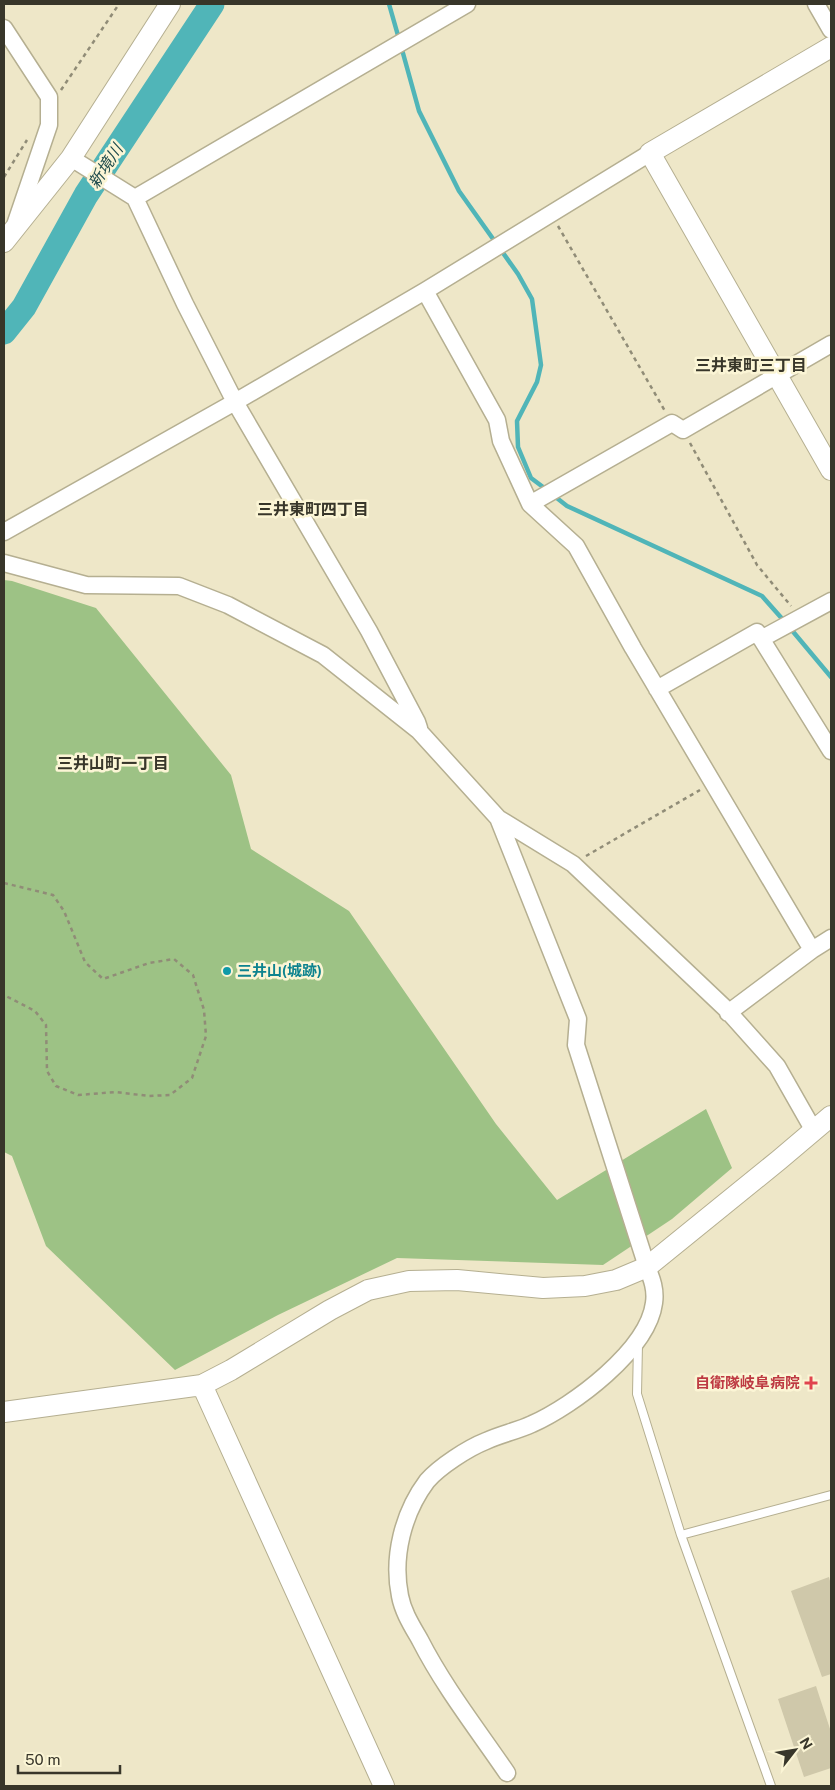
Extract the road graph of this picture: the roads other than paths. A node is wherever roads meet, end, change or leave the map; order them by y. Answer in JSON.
{"nodes":[{"id":1,"x":170,"y":4,"type":"edge"},
{"id":2,"x":467,"y":4,"type":"edge"},
{"id":3,"x":816,"y":4,"type":"edge"},
{"id":4,"x":4,"y":28,"type":"edge"},
{"id":5,"x":831,"y":30,"type":"edge"},
{"id":6,"x":831,"y":47,"type":"edge"},
{"id":7,"x":650,"y":153,"type":"junction"},
{"id":8,"x":75,"y":160,"type":"junction"},
{"id":9,"x":132,"y":196,"type":"junction"},
{"id":10,"x":9,"y":235,"type":"edge"},
{"id":11,"x":425,"y":291,"type":"junction"},
{"id":12,"x":831,"y":344,"type":"edge"},
{"id":13,"x":776,"y":375,"type":"junction"},
{"id":14,"x":235,"y":402,"type":"junction"},
{"id":15,"x":831,"y":470,"type":"edge"},
{"id":16,"x":530,"y":504,"type":"junction"},
{"id":17,"x":4,"y":532,"type":"edge"},
{"id":18,"x":4,"y":563,"type":"edge"},
{"id":19,"x":831,"y":601,"type":"edge"},
{"id":20,"x":761,"y":639,"type":"junction"},
{"id":21,"x":657,"y":689,"type":"junction"},
{"id":22,"x":419,"y":730,"type":"junction"},
{"id":23,"x":831,"y":750,"type":"edge"},
{"id":24,"x":498,"y":818,"type":"junction"},
{"id":25,"x":831,"y":938,"type":"edge"},
{"id":26,"x":812,"y":950,"type":"junction"},
{"id":27,"x":728,"y":1013,"type":"junction"},
{"id":28,"x":831,"y":1116,"type":"edge"},
{"id":29,"x":814,"y":1131,"type":"junction"},
{"id":30,"x":647,"y":1267,"type":"junction"},
{"id":31,"x":638,"y":1340,"type":"junction"},
{"id":32,"x":202,"y":1385,"type":"junction"},
{"id":33,"x":4,"y":1412,"type":"edge"},
{"id":34,"x":831,"y":1495,"type":"edge"},
{"id":35,"x":681,"y":1535,"type":"junction"},
{"id":36,"x":507,"y":1773,"type":"dead end"},
{"id":37,"x":384,"y":1786,"type":"edge"},
{"id":38,"x":771,"y":1786,"type":"edge"}],
"edges":[{"from":1,"to":8,"type":"street"},
{"from":2,"to":9,"type":"street"},
{"from":3,"to":5,"type":"street"},
{"from":4,"to":10,"type":"street"},
{"from":6,"to":7,"type":"street"},
{"from":7,"to":11,"type":"street"},
{"from":7,"to":13,"type":"street"},
{"from":8,"to":9,"type":"street"},
{"from":8,"to":10,"type":"street"},
{"from":9,"to":14,"type":"street"},
{"from":11,"to":14,"type":"street"},
{"from":11,"to":16,"type":"street"},
{"from":12,"to":13,"type":"street"},
{"from":13,"to":15,"type":"street"},
{"from":13,"to":16,"type":"street"},
{"from":14,"to":17,"type":"street"},
{"from":14,"to":22,"type":"street"},
{"from":16,"to":21,"type":"street"},
{"from":18,"to":22,"type":"street"},
{"from":19,"to":20,"type":"street"},
{"from":20,"to":21,"type":"street"},
{"from":20,"to":23,"type":"street"},
{"from":21,"to":26,"type":"street"},
{"from":22,"to":24,"type":"street"},
{"from":24,"to":27,"type":"street"},
{"from":24,"to":30,"type":"street"},
{"from":25,"to":26,"type":"street"},
{"from":26,"to":27,"type":"street"},
{"from":27,"to":29,"type":"street"},
{"from":28,"to":29,"type":"street"},
{"from":29,"to":30,"type":"street"},
{"from":30,"to":31,"type":"street"},
{"from":30,"to":32,"type":"street"},
{"from":31,"to":35,"type":"lane"},
{"from":31,"to":36,"type":"street"},
{"from":32,"to":33,"type":"street"},
{"from":32,"to":37,"type":"street"},
{"from":34,"to":35,"type":"lane"},
{"from":35,"to":38,"type":"lane"}]}
